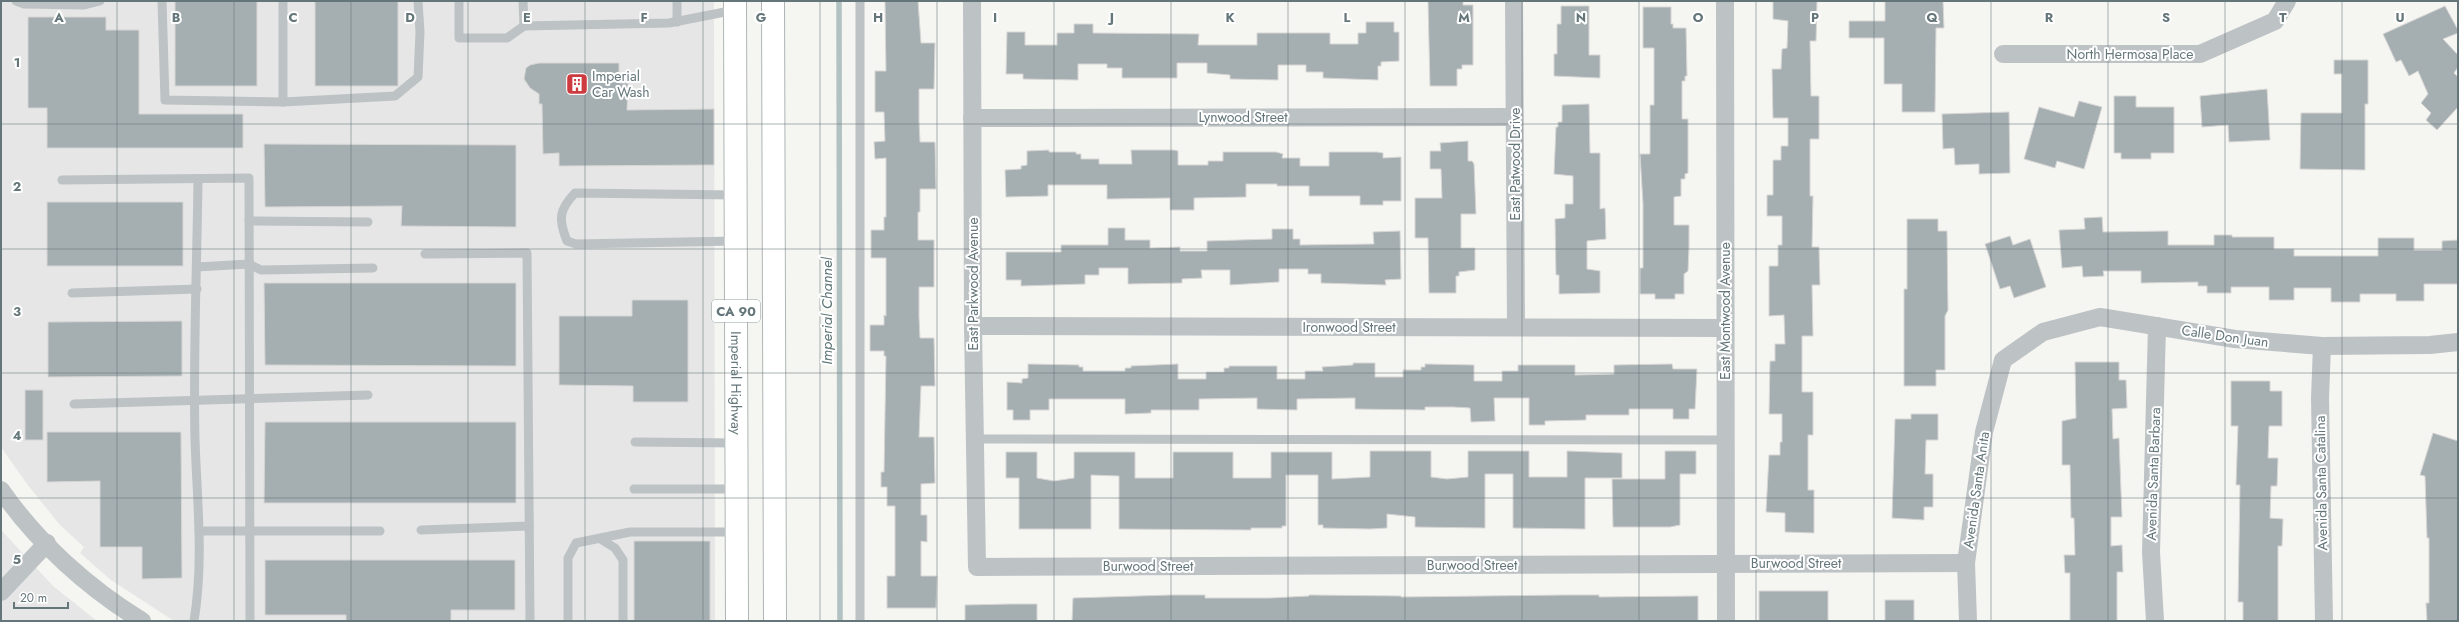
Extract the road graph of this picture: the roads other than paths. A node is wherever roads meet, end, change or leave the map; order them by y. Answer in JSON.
{"nodes":[{"id":1,"x":16,"y":1,"type":"edge"},
{"id":2,"x":100,"y":1,"type":"edge"},
{"id":3,"x":162,"y":1,"type":"edge"},
{"id":4,"x":283,"y":1,"type":"edge"},
{"id":5,"x":418,"y":1,"type":"edge"},
{"id":6,"x":459,"y":1,"type":"edge"},
{"id":7,"x":523,"y":1,"type":"edge"},
{"id":8,"x":678,"y":1,"type":"edge"},
{"id":9,"x":773,"y":1,"type":"edge"},
{"id":10,"x":860,"y":1,"type":"edge"},
{"id":11,"x":972,"y":1,"type":"edge"},
{"id":12,"x":1514,"y":1,"type":"edge"},
{"id":13,"x":1725,"y":1,"type":"edge"},
{"id":14,"x":2287,"y":1,"type":"edge"},
{"id":15,"x":735,"y":5,"type":"edge"},
{"id":16,"x":676,"y":22,"type":"junction"},
{"id":17,"x":524,"y":26,"type":"junction"},
{"id":18,"x":2003,"y":54,"type":"dead end"},
{"id":19,"x":283,"y":102,"type":"junction"},
{"id":20,"x":1515,"y":116,"type":"junction"},
{"id":21,"x":972,"y":118,"type":"junction"},
{"id":22,"x":198,"y":179,"type":"junction"},
{"id":23,"x":62,"y":180,"type":"dead end"},
{"id":24,"x":736,"y":195,"type":"junction"},
{"id":25,"x":249,"y":221,"type":"junction"},
{"id":26,"x":368,"y":222,"type":"dead end"},
{"id":27,"x":736,"y":241,"type":"junction"},
{"id":28,"x":425,"y":254,"type":"dead end"},
{"id":29,"x":249,"y":264,"type":"junction"},
{"id":30,"x":197,"y":267,"type":"junction"},
{"id":31,"x":373,"y":268,"type":"dead end"},
{"id":32,"x":197,"y":289,"type":"junction"},
{"id":33,"x":72,"y":293,"type":"dead end"},
{"id":34,"x":973,"y":326,"type":"junction"},
{"id":35,"x":2157,"y":326,"type":"junction"},
{"id":36,"x":1516,"y":327,"type":"junction"},
{"id":37,"x":1726,"y":328,"type":"junction"},
{"id":38,"x":2458,"y":342,"type":"edge"},
{"id":39,"x":2322,"y":346,"type":"junction"},
{"id":40,"x":2003,"y":360,"type":"joint"},
{"id":41,"x":368,"y":395,"type":"dead end"},
{"id":42,"x":250,"y":399,"type":"junction"},
{"id":43,"x":195,"y":400,"type":"junction"},
{"id":44,"x":74,"y":404,"type":"dead end"},
{"id":45,"x":975,"y":439,"type":"junction"},
{"id":46,"x":1726,"y":440,"type":"junction"},
{"id":47,"x":635,"y":442,"type":"dead end"},
{"id":48,"x":737,"y":443,"type":"junction"},
{"id":49,"x":737,"y":488,"type":"junction"},
{"id":50,"x":634,"y":489,"type":"dead end"},
{"id":51,"x":1,"y":490,"type":"edge"},
{"id":52,"x":529,"y":526,"type":"junction"},
{"id":53,"x":421,"y":530,"type":"dead end"},
{"id":54,"x":199,"y":531,"type":"junction"},
{"id":55,"x":250,"y":531,"type":"junction"},
{"id":56,"x":380,"y":531,"type":"dead end"},
{"id":57,"x":737,"y":532,"type":"junction"},
{"id":58,"x":602,"y":540,"type":"junction"},
{"id":59,"x":47,"y":543,"type":"junction"},
{"id":60,"x":1966,"y":563,"type":"junction"},
{"id":61,"x":1726,"y":564,"type":"junction"},
{"id":62,"x":977,"y":567,"type":"joint"},
{"id":63,"x":1,"y":592,"type":"edge"},
{"id":64,"x":142,"y":621,"type":"edge"},
{"id":65,"x":194,"y":621,"type":"edge"},
{"id":66,"x":250,"y":621,"type":"edge"},
{"id":67,"x":530,"y":621,"type":"edge"},
{"id":68,"x":568,"y":621,"type":"edge"},
{"id":69,"x":624,"y":621,"type":"edge"},
{"id":70,"x":737,"y":621,"type":"edge"},
{"id":71,"x":775,"y":621,"type":"edge"},
{"id":72,"x":860,"y":621,"type":"edge"},
{"id":73,"x":1726,"y":621,"type":"edge"},
{"id":74,"x":1968,"y":621,"type":"edge"},
{"id":75,"x":2154,"y":621,"type":"edge"},
{"id":76,"x":2324,"y":621,"type":"edge"}],
"edges":[{"from":1,"to":2,"type":"lane"},
{"from":3,"to":19,"type":"lane"},
{"from":4,"to":19,"type":"lane"},
{"from":5,"to":19,"type":"lane"},
{"from":6,"to":17,"type":"lane"},
{"from":7,"to":17,"type":"lane"},
{"from":8,"to":16,"type":"lane"},
{"from":9,"to":71,"type":"main road","number":"CA 90"},
{"from":10,"to":72,"type":"lane"},
{"from":11,"to":21,"type":"street","name":"East Parkwood Avenue"},
{"from":12,"to":20,"type":"street","name":"East Patwood Drive"},
{"from":13,"to":37,"type":"street","name":"East Montwood Avenue"},
{"from":14,"to":18,"type":"street","name":"North Hermosa Place"},
{"from":15,"to":16,"type":"lane"},
{"from":15,"to":24,"type":"main road","name":"Imperial Highway","number":"CA 90"},
{"from":16,"to":17,"type":"lane"},
{"from":20,"to":21,"type":"street","name":"Lynwood Street"},
{"from":20,"to":36,"type":"street","name":"East Patwood Drive"},
{"from":21,"to":34,"type":"street","name":"East Parkwood Avenue"},
{"from":22,"to":23,"type":"lane"},
{"from":22,"to":25,"type":"lane"},
{"from":22,"to":30,"type":"lane"},
{"from":24,"to":27,"type":"main road","name":"Imperial Highway","number":"CA 90"},
{"from":24,"to":27,"type":"lane"},
{"from":25,"to":26,"type":"lane"},
{"from":25,"to":29,"type":"lane"},
{"from":27,"to":48,"type":"main road","name":"Imperial Highway","number":"CA 90"},
{"from":28,"to":52,"type":"lane"},
{"from":29,"to":30,"type":"lane"},
{"from":29,"to":31,"type":"lane"},
{"from":29,"to":42,"type":"lane"},
{"from":30,"to":32,"type":"lane"},
{"from":32,"to":33,"type":"lane"},
{"from":32,"to":43,"type":"lane"},
{"from":34,"to":36,"type":"street","name":"Ironwood Street"},
{"from":34,"to":45,"type":"street","name":"East Parkwood Avenue"},
{"from":35,"to":39,"type":"street","name":"Calle Don Juan"},
{"from":35,"to":40,"type":"street","name":"Calle Don Juan"},
{"from":35,"to":75,"type":"street","name":"Avenida Santa Barbara"},
{"from":36,"to":37,"type":"street","name":"Ironwood Street"},
{"from":37,"to":46,"type":"street","name":"East Montwood Avenue"},
{"from":38,"to":39,"type":"street","name":"Calle Don Juan"},
{"from":39,"to":76,"type":"street","name":"Avenida Santa Catalina"},
{"from":40,"to":60,"type":"street","name":"Avenida Santa Anita"},
{"from":41,"to":42,"type":"lane"},
{"from":42,"to":43,"type":"lane"},
{"from":42,"to":55,"type":"lane"},
{"from":43,"to":44,"type":"lane"},
{"from":43,"to":54,"type":"lane"},
{"from":45,"to":46,"type":"lane"},
{"from":45,"to":62,"type":"street","name":"East Parkwood Avenue"},
{"from":46,"to":61,"type":"street","name":"East Montwood Avenue"},
{"from":47,"to":48,"type":"lane"},
{"from":48,"to":49,"type":"main road","name":"Imperial Highway","number":"CA 90"},
{"from":49,"to":50,"type":"lane"},
{"from":49,"to":57,"type":"main road","name":"Imperial Highway","number":"CA 90"},
{"from":51,"to":59,"type":"street"},
{"from":52,"to":53,"type":"lane"},
{"from":52,"to":67,"type":"lane"},
{"from":54,"to":55,"type":"lane"},
{"from":54,"to":65,"type":"lane"},
{"from":55,"to":56,"type":"lane"},
{"from":55,"to":66,"type":"lane"},
{"from":57,"to":58,"type":"lane"},
{"from":57,"to":70,"type":"main road","name":"Imperial Highway","number":"CA 90"},
{"from":58,"to":68,"type":"lane"},
{"from":58,"to":69,"type":"lane"},
{"from":59,"to":63,"type":"street"},
{"from":59,"to":64,"type":"street"},
{"from":60,"to":61,"type":"street","name":"Burwood Street"},
{"from":60,"to":74,"type":"street","name":"Avenida Santa Anita"},
{"from":61,"to":62,"type":"street","name":"Burwood Street"},
{"from":61,"to":73,"type":"street","name":"East Montwood Avenue"}]}
